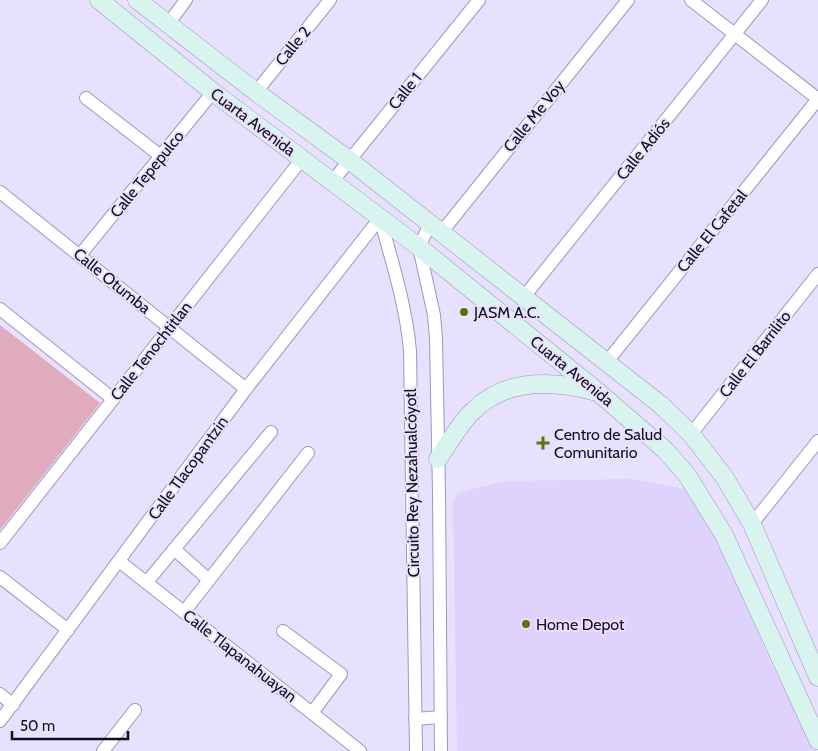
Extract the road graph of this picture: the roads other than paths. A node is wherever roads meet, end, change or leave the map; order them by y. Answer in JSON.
{"nodes":[{"id":1,"x":99,"y":0,"type":"edge"},
{"id":2,"x":137,"y":0,"type":"edge"},
{"id":3,"x":186,"y":0,"type":"edge"},
{"id":4,"x":330,"y":0,"type":"edge"},
{"id":5,"x":479,"y":0,"type":"edge"},
{"id":6,"x":628,"y":0,"type":"edge"},
{"id":7,"x":692,"y":0,"type":"edge"},
{"id":8,"x":762,"y":0,"type":"edge"},
{"id":9,"x":168,"y":24,"type":"junction"},
{"id":10,"x":736,"y":34,"type":"junction"},
{"id":11,"x":213,"y":92,"type":"junction"},
{"id":12,"x":256,"y":92,"type":"junction"},
{"id":13,"x":86,"y":98,"type":"dead end"},
{"id":14,"x":818,"y":99,"type":"edge"},
{"id":15,"x":162,"y":157,"type":"junction"},
{"id":16,"x":302,"y":159,"type":"junction"},
{"id":17,"x":349,"y":160,"type":"junction"},
{"id":18,"x":332,"y":182,"type":"junction"},
{"id":19,"x":0,"y":192,"type":"edge"},
{"id":20,"x":380,"y":218,"type":"junction"},
{"id":21,"x":435,"y":229,"type":"junction"},
{"id":22,"x":419,"y":247,"type":"junction"},
{"id":23,"x":80,"y":255,"type":"junction"},
{"id":24,"x":818,"y":274,"type":"edge"},
{"id":25,"x":523,"y":298,"type":"junction"},
{"id":26,"x":0,"y":309,"type":"edge"},
{"id":27,"x":169,"y":328,"type":"junction"},
{"id":28,"x":606,"y":362,"type":"junction"},
{"id":29,"x":246,"y":389,"type":"junction"},
{"id":30,"x":598,"y":392,"type":"junction"},
{"id":31,"x":113,"y":399,"type":"junction"},
{"id":32,"x":271,"y":432,"type":"dead end"},
{"id":33,"x":691,"y":434,"type":"junction"},
{"id":34,"x":818,"y":441,"type":"edge"},
{"id":35,"x":308,"y":453,"type":"dead end"},
{"id":36,"x":438,"y":459,"type":"junction"},
{"id":37,"x":752,"y":524,"type":"junction"},
{"id":38,"x":0,"y":543,"type":"edge"},
{"id":39,"x":174,"y":549,"type":"junction"},
{"id":40,"x":119,"y":561,"type":"junction"},
{"id":41,"x":0,"y":577,"type":"edge"},
{"id":42,"x":209,"y":580,"type":"junction"},
{"id":43,"x":146,"y":582,"type":"junction"},
{"id":44,"x":184,"y":612,"type":"junction"},
{"id":45,"x":68,"y":630,"type":"junction"},
{"id":46,"x":283,"y":631,"type":"dead end"},
{"id":47,"x":816,"y":673,"type":"edge"},
{"id":48,"x":789,"y":677,"type":"junction"},
{"id":49,"x":0,"y":694,"type":"edge"},
{"id":50,"x":13,"y":705,"type":"junction"},
{"id":51,"x":135,"y":710,"type":"dead end"},
{"id":52,"x":312,"y":713,"type":"junction"},
{"id":53,"x":440,"y":718,"type":"junction"},
{"id":54,"x":415,"y":719,"type":"junction"},
{"id":55,"x":0,"y":721,"type":"edge"},
{"id":56,"x":818,"y":740,"type":"edge"},
{"id":57,"x":104,"y":751,"type":"edge"},
{"id":58,"x":360,"y":751,"type":"edge"},
{"id":59,"x":416,"y":751,"type":"edge"},
{"id":60,"x":441,"y":751,"type":"edge"}],
"edges":[{"from":1,"to":11,"type":"main road","name":"Cuarta Avenida"},
{"from":2,"to":9,"type":"main road","name":"Cuarta Avenida"},
{"from":3,"to":9,"type":"street"},
{"from":4,"to":12,"type":"street","name":"Calle 2"},
{"from":5,"to":17,"type":"street","name":"Calle 1"},
{"from":6,"to":21,"type":"street","name":"Calle Me Voy"},
{"from":7,"to":10,"type":"street"},
{"from":8,"to":10,"type":"street","name":"Calle Adiós"},
{"from":9,"to":12,"type":"main road","name":"Cuarta Avenida"},
{"from":10,"to":14,"type":"street"},
{"from":10,"to":25,"type":"street","name":"Calle Adiós"},
{"from":11,"to":15,"type":"street","name":"Calle Tepepulco"},
{"from":11,"to":16,"type":"main road","name":"Cuarta Avenida"},
{"from":12,"to":17,"type":"main road","name":"Cuarta Avenida"},
{"from":13,"to":15,"type":"street"},
{"from":14,"to":28,"type":"street","name":"Calle El Cafetal"},
{"from":15,"to":23,"type":"street","name":"Calle Tepepulco"},
{"from":16,"to":18,"type":"main road","name":"Cuarta Avenida"},
{"from":16,"to":27,"type":"street","name":"Calle Tenochtitlan"},
{"from":17,"to":18,"type":"street","name":"Calle 1"},
{"from":17,"to":21,"type":"main road","name":"Cuarta Avenida"},
{"from":18,"to":20,"type":"main road","name":"Cuarta Avenida"},
{"from":19,"to":23,"type":"street","name":"Calle Otumba"},
{"from":20,"to":22,"type":"main road","name":"Cuarta Avenida"},
{"from":20,"to":29,"type":"street","name":"Calle Tlacopantzin"},
{"from":20,"to":54,"type":"street","name":"Circuito Rey Nezahualcóyotl"},
{"from":21,"to":22,"type":"street"},
{"from":21,"to":25,"type":"main road","name":"Cuarta Avenida"},
{"from":22,"to":30,"type":"main road","name":"Cuarta Avenida"},
{"from":22,"to":36,"type":"street","name":"Circuito Rey Nezahualcóyotl"},
{"from":23,"to":27,"type":"street","name":"Calle Otumba"},
{"from":24,"to":33,"type":"street","name":"Calle El Barrilito"},
{"from":25,"to":28,"type":"main road","name":"Cuarta Avenida"},
{"from":26,"to":31,"type":"street"},
{"from":27,"to":29,"type":"street","name":"Calle Otumba"},
{"from":27,"to":31,"type":"street","name":"Calle Tenochtitlan"},
{"from":28,"to":33,"type":"main road","name":"Cuarta Avenida"},
{"from":29,"to":40,"type":"street","name":"Calle Tlacopantzin"},
{"from":30,"to":36,"type":"main road"},
{"from":30,"to":48,"type":"main road","name":"Cuarta Avenida"},
{"from":31,"to":38,"type":"street","name":"Calle Tenochtitlan"},
{"from":32,"to":39,"type":"street"},
{"from":33,"to":37,"type":"main road","name":"Cuarta Avenida"},
{"from":34,"to":37,"type":"street"},
{"from":35,"to":42,"type":"street"},
{"from":36,"to":53,"type":"street","name":"Circuito Rey Nezahualcóyotl"},
{"from":37,"to":47,"type":"main road","name":"Cuarta Avenida"},
{"from":39,"to":42,"type":"street"},
{"from":39,"to":43,"type":"street"},
{"from":40,"to":43,"type":"street","name":"Calle Tlapanahuayan"},
{"from":40,"to":45,"type":"street","name":"Calle Tlacopantzin"},
{"from":41,"to":45,"type":"street"},
{"from":42,"to":44,"type":"street"},
{"from":43,"to":44,"type":"street","name":"Calle Tlapanahuayan"},
{"from":44,"to":52,"type":"street","name":"Calle Tlapanahuayan"},
{"from":45,"to":50,"type":"street","name":"Calle Tlacopantzin"},
{"from":46,"to":52,"type":"street"},
{"from":47,"to":48,"type":"main road"},
{"from":48,"to":56,"type":"main road","name":"Cuarta Avenida"},
{"from":49,"to":50,"type":"street"},
{"from":50,"to":55,"type":"street","name":"Calle Tlacopantzin"},
{"from":51,"to":57,"type":"street"},
{"from":52,"to":58,"type":"street","name":"Calle Tlapanahuayan"},
{"from":53,"to":54,"type":"street"},
{"from":53,"to":60,"type":"street","name":"Circuito Rey Nezahualcóyotl"},
{"from":54,"to":59,"type":"street","name":"Circuito Rey Nezahualcóyotl"}]}
